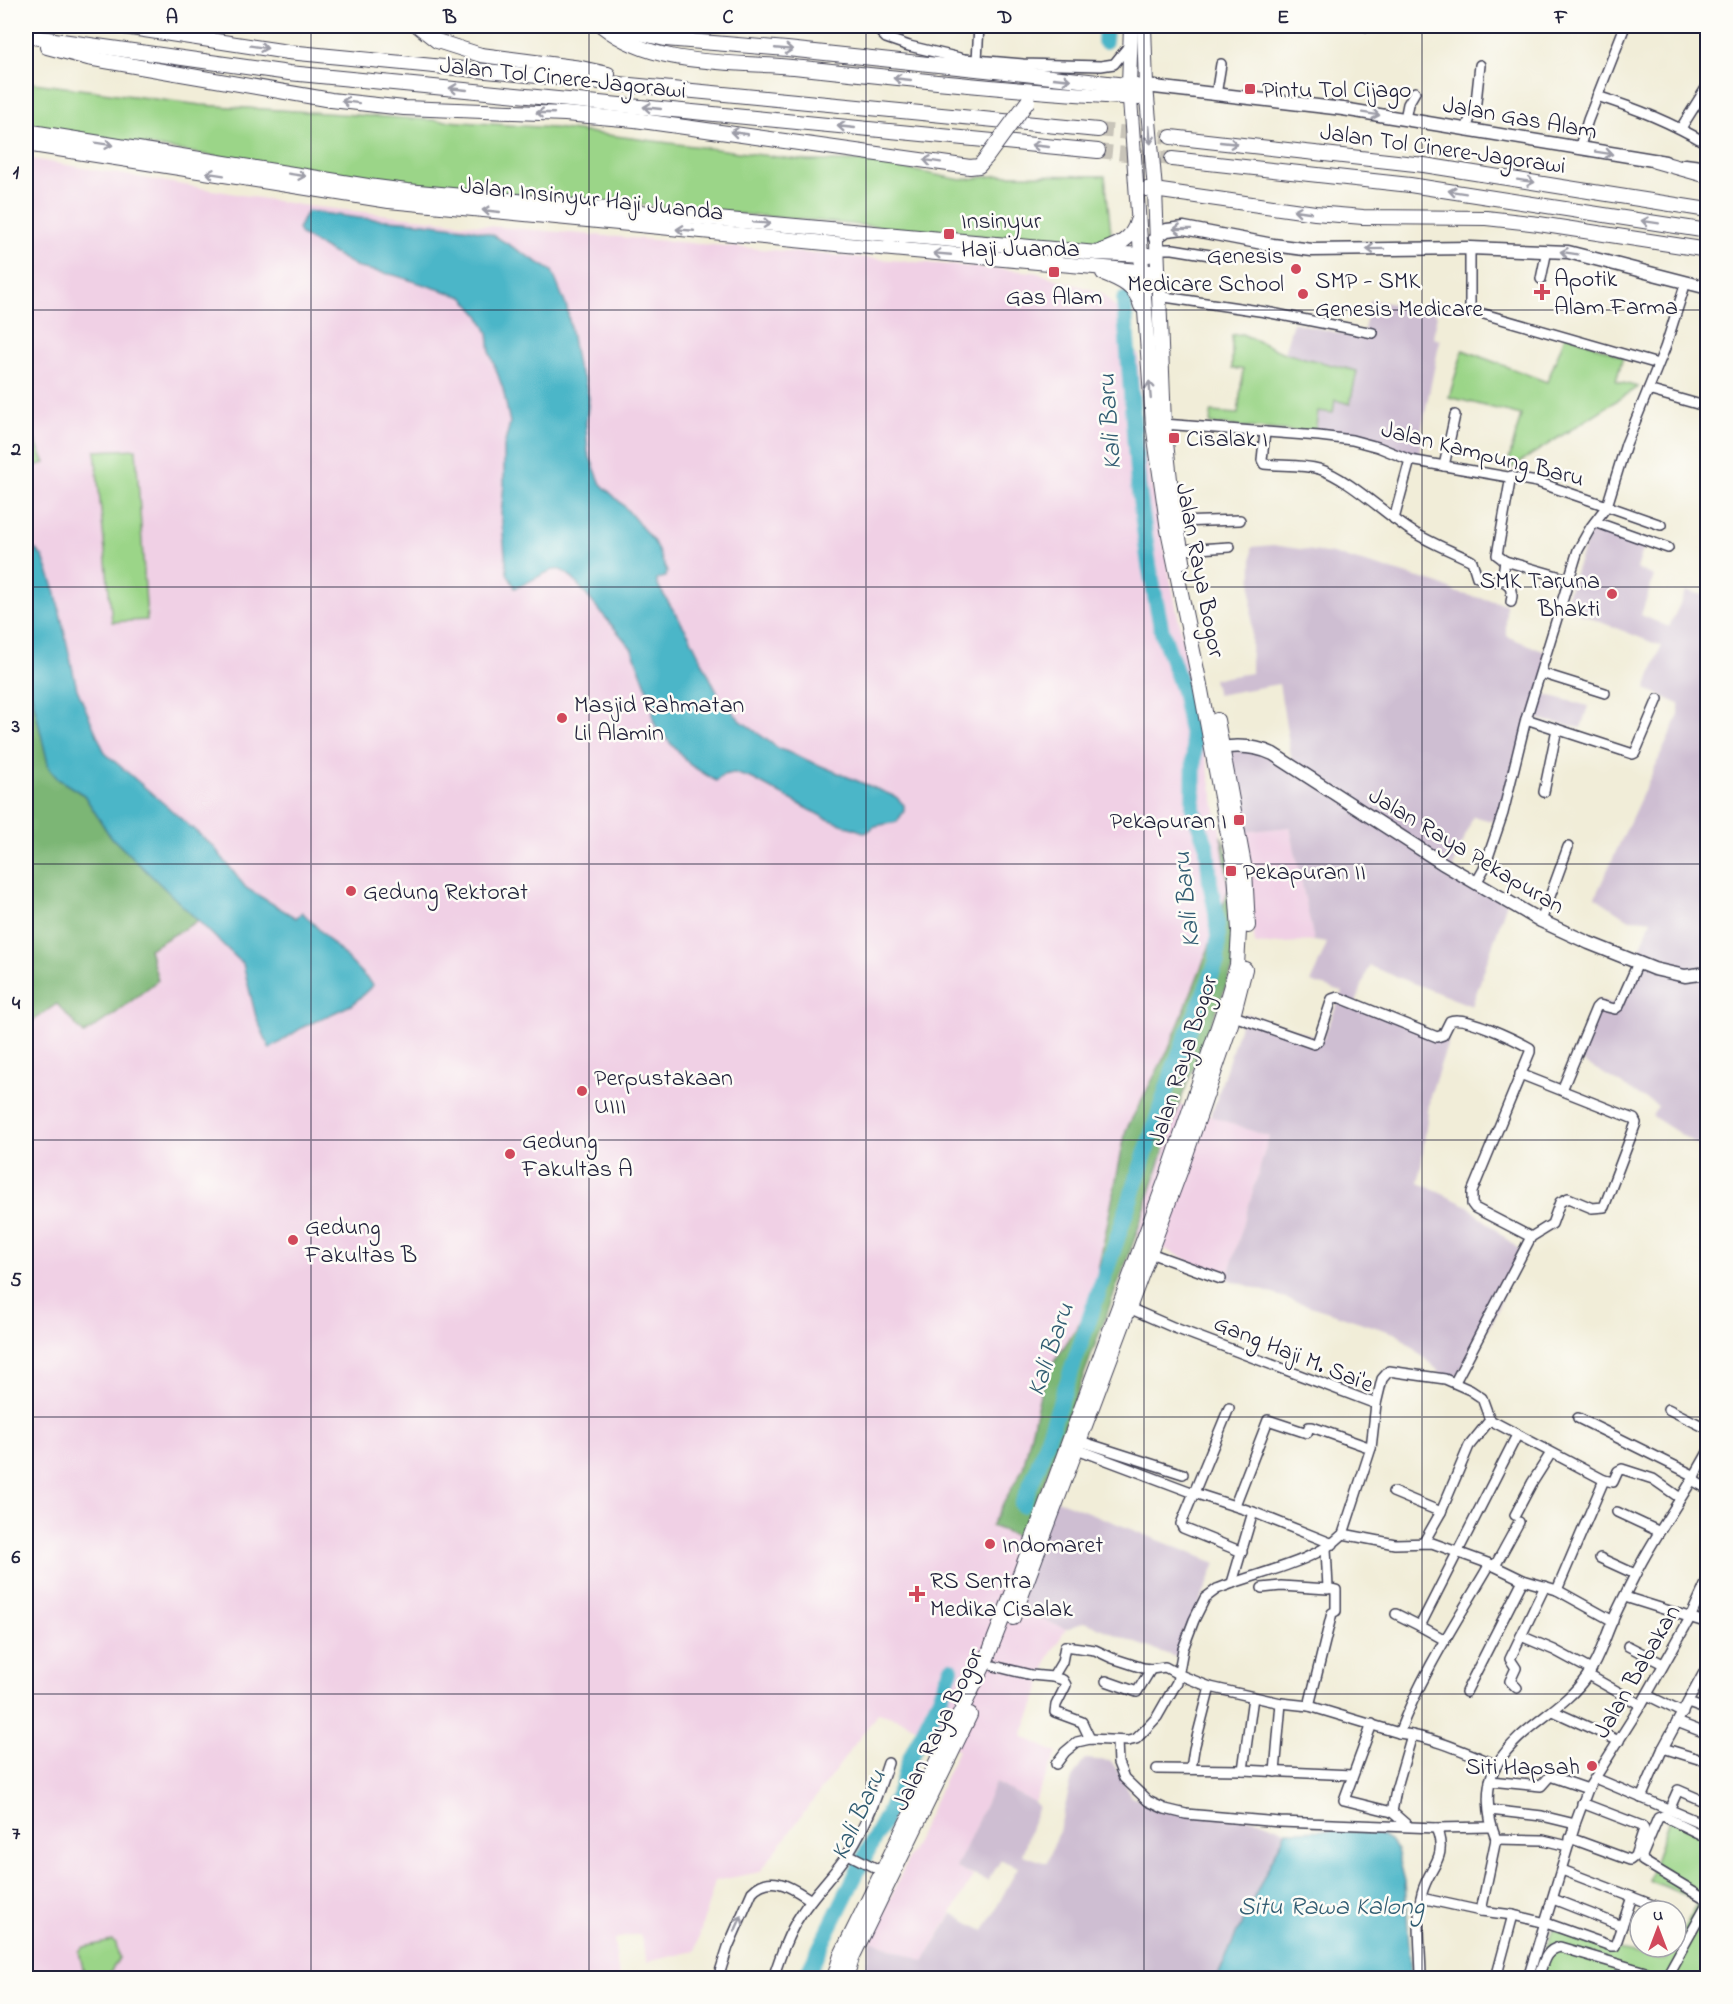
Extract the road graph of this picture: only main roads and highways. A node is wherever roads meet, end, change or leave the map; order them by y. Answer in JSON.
{"nodes":[{"id":1,"x":118,"y":26,"type":"edge"},
{"id":2,"x":418,"y":26,"type":"edge"},
{"id":3,"x":602,"y":26,"type":"edge"},
{"id":4,"x":624,"y":26,"type":"edge"},
{"id":5,"x":1131,"y":26,"type":"edge"},
{"id":6,"x":1144,"y":26,"type":"edge"},
{"id":7,"x":26,"y":36,"type":"edge"},
{"id":8,"x":26,"y":41,"type":"edge"},
{"id":9,"x":1137,"y":43,"type":"junction"},
{"id":10,"x":674,"y":88,"type":"junction"},
{"id":11,"x":1129,"y":91,"type":"junction"},
{"id":12,"x":1147,"y":92,"type":"junction"},
{"id":13,"x":1096,"y":95,"type":"junction"},
{"id":14,"x":1032,"y":97,"type":"junction"},
{"id":15,"x":1098,"y":130,"type":"tunnel mouth"},
{"id":16,"x":26,"y":131,"type":"edge"},
{"id":17,"x":1171,"y":137,"type":"tunnel mouth"},
{"id":18,"x":26,"y":144,"type":"edge"},
{"id":19,"x":70,"y":145,"type":"junction"},
{"id":20,"x":1098,"y":151,"type":"tunnel mouth"},
{"id":21,"x":1172,"y":159,"type":"tunnel mouth"},
{"id":22,"x":1654,"y":161,"type":"junction"},
{"id":23,"x":1135,"y":167,"type":"junction"},
{"id":24,"x":1707,"y":168,"type":"edge"},
{"id":25,"x":1707,"y":176,"type":"edge"},
{"id":26,"x":1137,"y":188,"type":"junction"},
{"id":27,"x":1155,"y":190,"type":"junction"},
{"id":28,"x":1707,"y":210,"type":"edge"},
{"id":29,"x":1139,"y":216,"type":"junction"},
{"id":30,"x":1707,"y":231,"type":"edge"},
{"id":31,"x":1156,"y":248,"type":"junction"},
{"id":32,"x":1707,"y":250,"type":"edge"},
{"id":33,"x":1097,"y":253,"type":"junction"},
{"id":34,"x":1141,"y":255,"type":"junction"},
{"id":35,"x":1084,"y":267,"type":"junction"},
{"id":36,"x":1141,"y":272,"type":"junction"},
{"id":37,"x":1157,"y":272,"type":"junction"},
{"id":38,"x":1707,"y":288,"type":"edge"},
{"id":39,"x":1144,"y":320,"type":"junction"},
{"id":40,"x":1217,"y":748,"type":"junction"},
{"id":41,"x":1707,"y":973,"type":"edge"},
{"id":42,"x":1154,"y":1225,"type":"junction"},
{"id":43,"x":882,"y":1871,"type":"junction"},
{"id":44,"x":834,"y":1978,"type":"edge"},
{"id":45,"x":846,"y":1978,"type":"edge"}],
"edges":[{"from":1,"to":10,"type":"highway","name":"Jalan Tol Cinere–Jagorawi","one_way":true},
{"from":2,"to":10,"type":"highway"},
{"from":14,"to":3,"type":"highway","one_way":true},
{"from":4,"to":11,"type":"highway","one_way":true},
{"from":5,"to":9,"type":"highway","name":"Jalan Raya Bogor"},
{"from":6,"to":9,"type":"highway","name":"Jalan Raya Bogor"},
{"from":20,"to":7,"type":"highway","name":"Jalan Tol Cinere–Jagorawi","one_way":true},
{"from":14,"to":8,"type":"highway","one_way":true,"bridge":true},
{"from":9,"to":11,"type":"highway","name":"Jalan Raya Bogor"},
{"from":9,"to":12,"type":"highway"},
{"from":10,"to":15,"type":"highway","name":"Jalan Tol Cinere–Jagorawi"},
{"from":11,"to":12,"type":"highway"},
{"from":11,"to":13,"type":"highway"},
{"from":11,"to":23,"type":"highway","name":"Jalan Raya Bogor"},
{"from":12,"to":22,"type":"main road","name":"Jalan Gas Alam","one_way":true},
{"from":12,"to":27,"type":"highway","name":"Jalan Raya Bogor","one_way":true},
{"from":13,"to":14,"type":"highway"},
{"from":13,"to":23,"type":"highway"},
{"from":16,"to":19,"type":"highway","name":"Jalan Insinyur Haji Juanda"},
{"from":17,"to":28,"type":"highway","name":"Jalan Tol Cinere–Jagorawi","one_way":true},
{"from":18,"to":19,"type":"highway","name":"Jalan Insinyur Haji Juanda"},
{"from":19,"to":33,"type":"highway","name":"Jalan Insinyur Haji Juanda","one_way":true},
{"from":35,"to":19,"type":"highway","name":"Jalan Insinyur Haji Juanda","one_way":true},
{"from":30,"to":21,"type":"highway","name":"Jalan Tol Cinere–Jagorawi","one_way":true},
{"from":22,"to":24,"type":"main road","name":"Jalan Gas Alam"},
{"from":22,"to":25,"type":"highway"},
{"from":23,"to":26,"type":"highway","name":"Jalan Raya Bogor"},
{"from":26,"to":27,"type":"highway"},
{"from":26,"to":29,"type":"highway","name":"Jalan Raya Bogor"},
{"from":27,"to":31,"type":"highway","name":"Jalan Raya Bogor"},
{"from":32,"to":27,"type":"highway","one_way":true},
{"from":29,"to":33,"type":"highway"},
{"from":29,"to":34,"type":"highway","name":"Jalan Raya Bogor"},
{"from":31,"to":34,"type":"highway","name":"Jalan Insinyur Haji Juanda"},
{"from":31,"to":37,"type":"highway","name":"Jalan Raya Bogor"},
{"from":38,"to":31,"type":"main road","one_way":true},
{"from":33,"to":34,"type":"highway","name":"Jalan Insinyur Haji Juanda"},
{"from":34,"to":36,"type":"highway","name":"Jalan Raya Bogor"},
{"from":35,"to":36,"type":"highway","name":"Jalan Insinyur Haji Juanda"},
{"from":35,"to":39,"type":"highway"},
{"from":36,"to":37,"type":"highway","name":"Jalan Insinyur Haji Juanda"},
{"from":36,"to":39,"type":"highway","name":"Jalan Raya Bogor"},
{"from":37,"to":40,"type":"highway","name":"Jalan Raya Bogor"},
{"from":40,"to":39,"type":"highway","name":"Jalan Raya Bogor","one_way":true},
{"from":40,"to":41,"type":"main road","name":"Jalan Raya Pekapuran"},
{"from":40,"to":42,"type":"highway","name":"Jalan Raya Bogor"},
{"from":42,"to":43,"type":"highway","name":"Jalan Raya Bogor"},
{"from":42,"to":43,"type":"highway","name":"Jalan Raya Bogor"},
{"from":43,"to":44,"type":"highway","name":"Jalan Raya Bogor"},
{"from":43,"to":45,"type":"highway","name":"Jalan Raya Bogor"}]}
